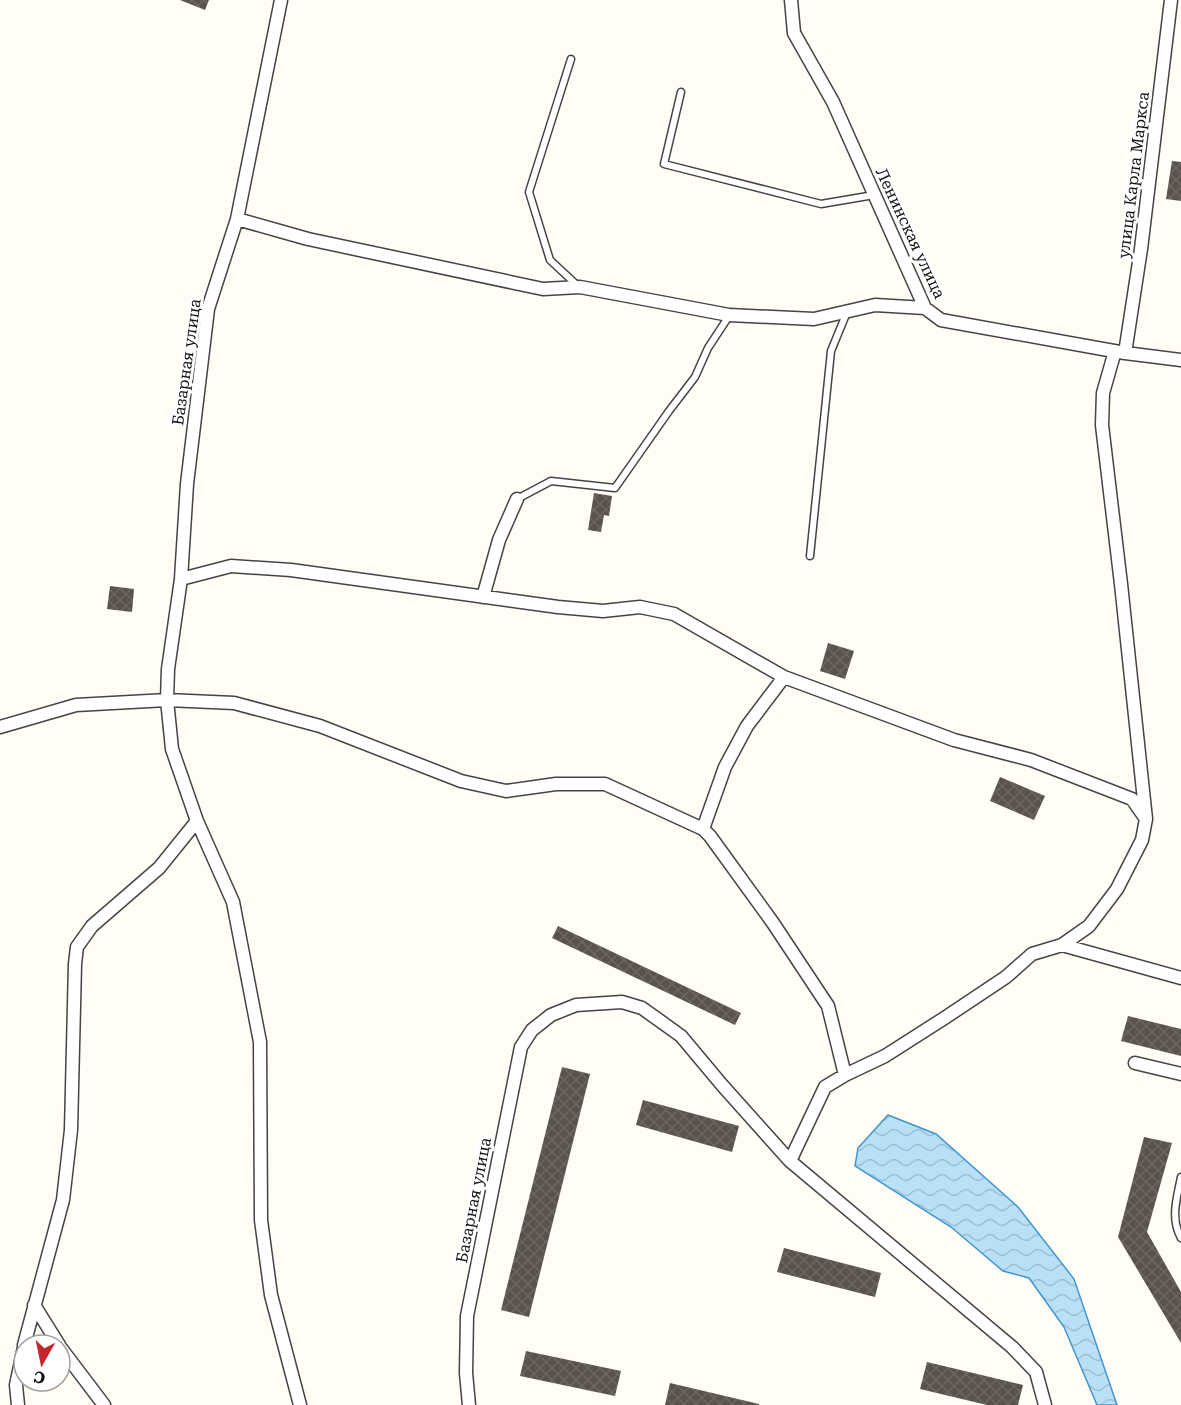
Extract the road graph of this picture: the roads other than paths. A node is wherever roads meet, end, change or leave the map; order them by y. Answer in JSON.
{"nodes":[{"id":1,"x":281,"y":0,"type":"edge"},
{"id":2,"x":791,"y":0,"type":"edge"},
{"id":3,"x":1171,"y":0,"type":"edge"},
{"id":4,"x":571,"y":58,"type":"dead end"},
{"id":5,"x":681,"y":92,"type":"dead end"},
{"id":6,"x":875,"y":195,"type":"junction"},
{"id":7,"x":237,"y":219,"type":"junction"},
{"id":8,"x":580,"y":287,"type":"junction"},
{"id":9,"x":925,"y":308,"type":"junction"},
{"id":10,"x":847,"y":311,"type":"junction"},
{"id":11,"x":729,"y":315,"type":"junction"},
{"id":12,"x":1120,"y":352,"type":"junction"},
{"id":13,"x":1181,"y":360,"type":"edge"},
{"id":14,"x":517,"y":499,"type":"joint"},
{"id":15,"x":810,"y":556,"type":"dead end"},
{"id":16,"x":181,"y":579,"type":"junction"},
{"id":17,"x":483,"y":597,"type":"junction"},
{"id":18,"x":784,"y":677,"type":"junction"},
{"id":19,"x":167,"y":700,"type":"junction"},
{"id":20,"x":0,"y":727,"type":"edge"},
{"id":21,"x":1146,"y":819,"type":"junction"},
{"id":22,"x":197,"y":821,"type":"junction"},
{"id":23,"x":703,"y":829,"type":"junction"},
{"id":24,"x":1062,"y":945,"type":"junction"},
{"id":25,"x":1181,"y":978,"type":"edge"},
{"id":26,"x":1135,"y":1063,"type":"dead end"},
{"id":27,"x":1181,"y":1074,"type":"edge"},
{"id":28,"x":845,"y":1075,"type":"junction"},
{"id":29,"x":790,"y":1161,"type":"junction"},
{"id":30,"x":1181,"y":1177,"type":"edge"},
{"id":31,"x":1181,"y":1238,"type":"edge"},
{"id":32,"x":34,"y":1305,"type":"junction"},
{"id":33,"x":27,"y":1333,"type":"edge"},
{"id":34,"x":51,"y":1333,"type":"edge"},
{"id":35,"x":72,"y":1363,"type":"edge"},
{"id":36,"x":104,"y":1405,"type":"edge"},
{"id":37,"x":300,"y":1405,"type":"edge"},
{"id":38,"x":469,"y":1405,"type":"edge"},
{"id":39,"x":1045,"y":1405,"type":"edge"}],
"edges":[{"from":1,"to":7,"type":"street","name":"Базарная улица"},
{"from":2,"to":6,"type":"street","name":"Ленинская улица"},
{"from":3,"to":12,"type":"street","name":"улица Карла Маркса"},
{"from":4,"to":8,"type":"lane"},
{"from":5,"to":6,"type":"lane"},
{"from":6,"to":9,"type":"street","name":"Ленинская улица"},
{"from":7,"to":8,"type":"street"},
{"from":7,"to":16,"type":"street","name":"Базарная улица"},
{"from":8,"to":11,"type":"street"},
{"from":9,"to":10,"type":"street"},
{"from":9,"to":12,"type":"street","name":"Ленинская улица"},
{"from":10,"to":11,"type":"street"},
{"from":10,"to":15,"type":"lane"},
{"from":11,"to":14,"type":"lane"},
{"from":12,"to":13,"type":"street","name":"Ленинская улица"},
{"from":12,"to":21,"type":"street","name":"улица Карла Маркса"},
{"from":14,"to":17,"type":"street"},
{"from":16,"to":17,"type":"street"},
{"from":16,"to":19,"type":"street","name":"Базарная улица"},
{"from":17,"to":18,"type":"street"},
{"from":18,"to":21,"type":"street"},
{"from":18,"to":23,"type":"street"},
{"from":19,"to":20,"type":"street"},
{"from":19,"to":22,"type":"street","name":"Базарная улица"},
{"from":19,"to":23,"type":"street"},
{"from":21,"to":24,"type":"street"},
{"from":22,"to":32,"type":"street"},
{"from":22,"to":37,"type":"street","name":"Базарная улица"},
{"from":23,"to":28,"type":"street"},
{"from":24,"to":25,"type":"street"},
{"from":24,"to":28,"type":"street"},
{"from":26,"to":27,"type":"street"},
{"from":28,"to":29,"type":"street"},
{"from":29,"to":38,"type":"street","name":"Базарная улица"},
{"from":29,"to":39,"type":"street","name":"Базарная улица"},
{"from":30,"to":31,"type":"lane"},
{"from":32,"to":33,"type":"street"},
{"from":32,"to":34,"type":"street"},
{"from":35,"to":36,"type":"street"}]}
